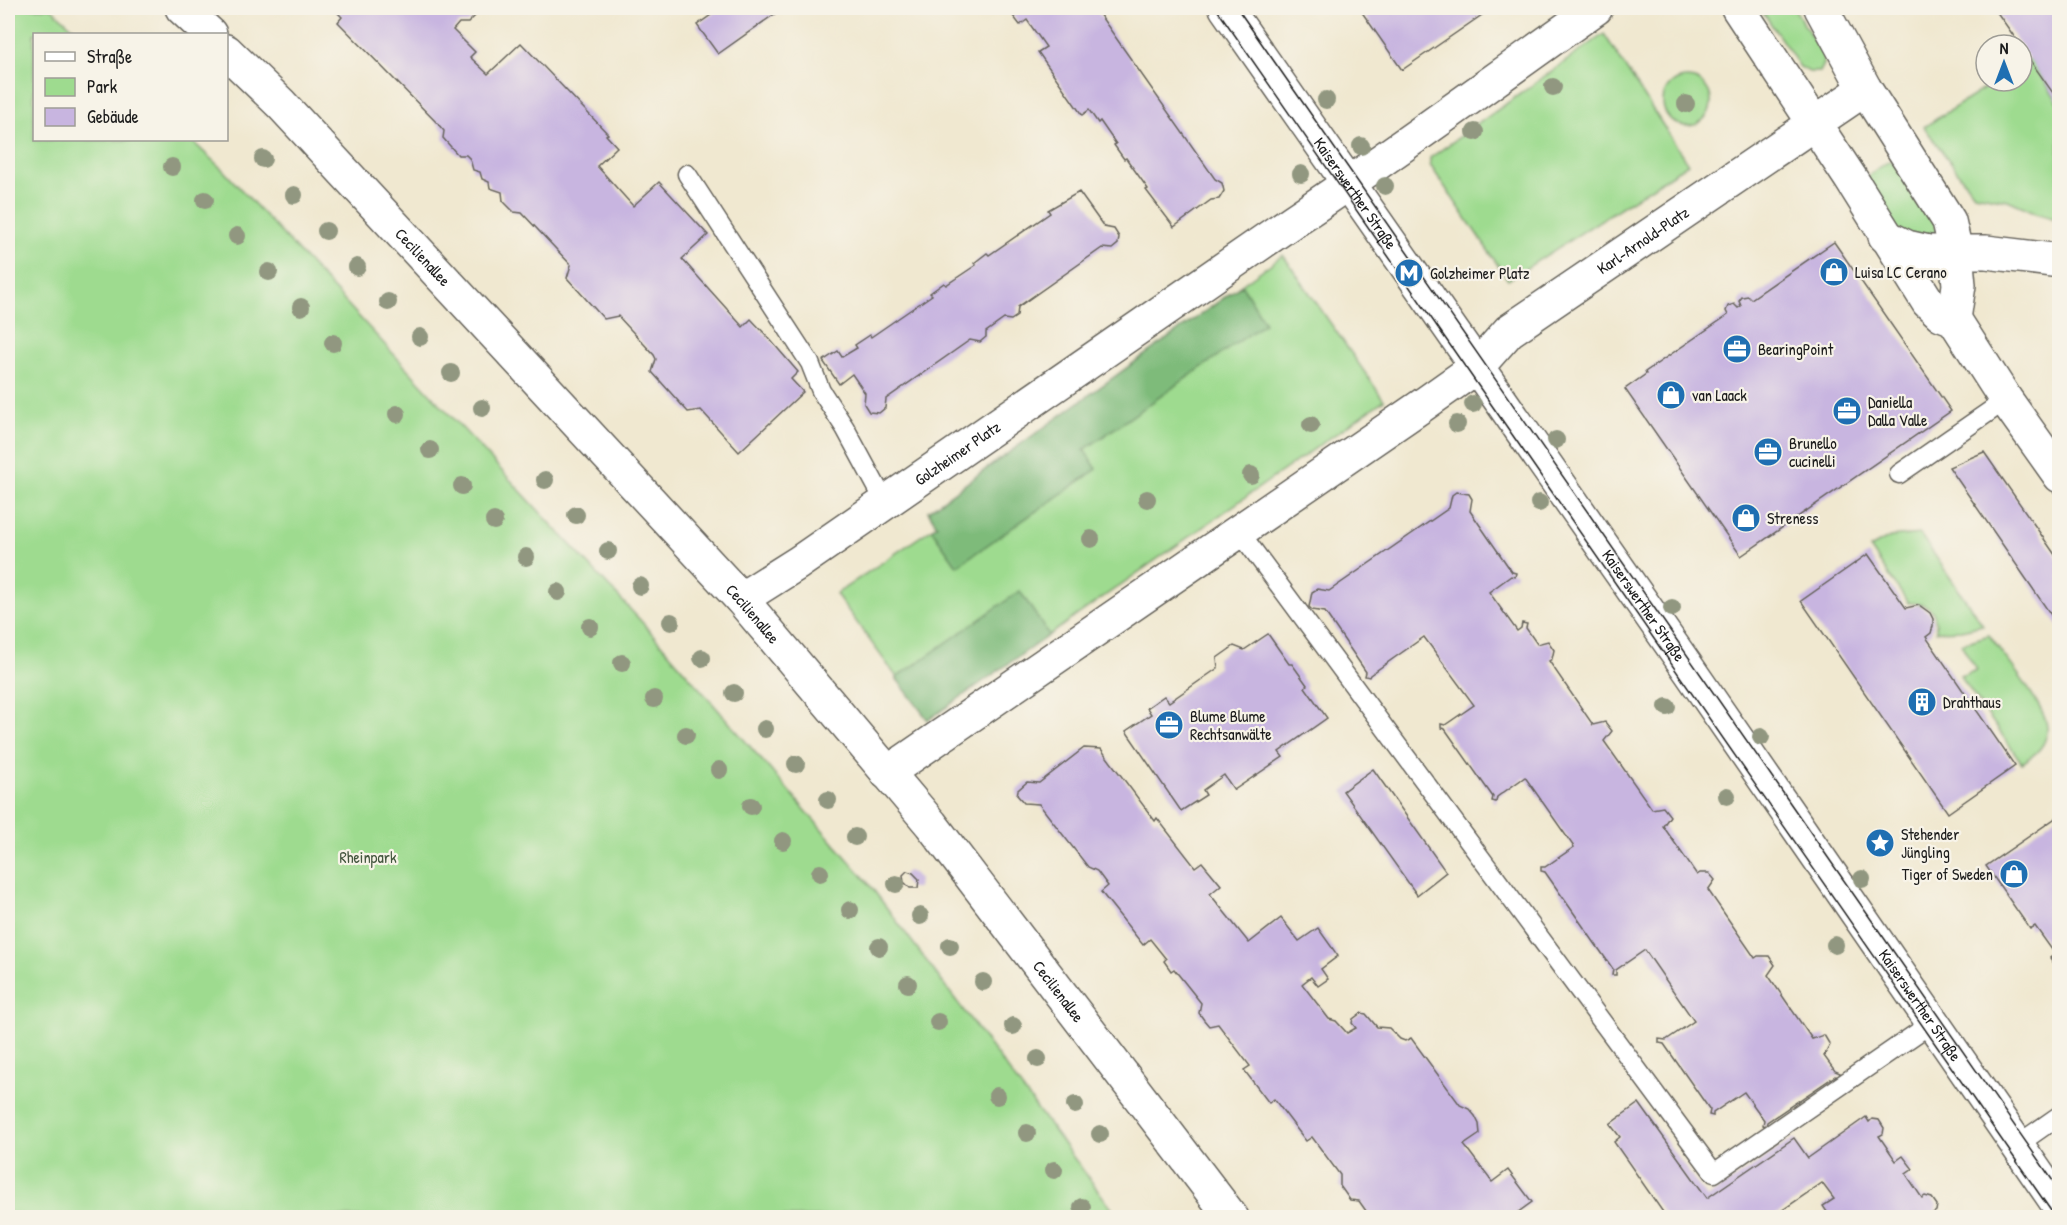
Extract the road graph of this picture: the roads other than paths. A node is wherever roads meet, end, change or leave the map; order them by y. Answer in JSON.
{"nodes":[{"id":1,"x":182,"y":8,"type":"edge"},
{"id":2,"x":1226,"y":8,"type":"edge"},
{"id":3,"x":1596,"y":8,"type":"edge"},
{"id":4,"x":1737,"y":8,"type":"edge"},
{"id":5,"x":1821,"y":8,"type":"edge"},
{"id":6,"x":209,"y":33,"type":"edge"},
{"id":7,"x":228,"y":53,"type":"edge"},
{"id":8,"x":1865,"y":89,"type":"junction"},
{"id":9,"x":1814,"y":123,"type":"junction"},
{"id":10,"x":687,"y":174,"type":"dead end"},
{"id":11,"x":1350,"y":183,"type":"junction"},
{"id":12,"x":1886,"y":236,"type":"junction"},
{"id":13,"x":1956,"y":252,"type":"junction"},
{"id":14,"x":2060,"y":261,"type":"edge"},
{"id":15,"x":1954,"y":319,"type":"junction"},
{"id":16,"x":1478,"y":366,"type":"junction"},
{"id":17,"x":2006,"y":400,"type":"junction"},
{"id":18,"x":1899,"y":474,"type":"dead end"},
{"id":19,"x":2060,"y":477,"type":"edge"},
{"id":20,"x":885,"y":502,"type":"junction"},
{"id":21,"x":1239,"y":531,"type":"junction"},
{"id":22,"x":741,"y":599,"type":"junction"},
{"id":23,"x":887,"y":773,"type":"junction"},
{"id":24,"x":1933,"y":1022,"type":"junction"},
{"id":25,"x":2060,"y":1115,"type":"edge"},
{"id":26,"x":2017,"y":1145,"type":"junction"},
{"id":27,"x":2060,"y":1207,"type":"edge"},
{"id":28,"x":1232,"y":1218,"type":"edge"}],
"edges":[{"from":1,"to":6,"type":"street"},
{"from":2,"to":11,"type":"street","name":"Kaiserswerther Straße"},
{"from":3,"to":11,"type":"street"},
{"from":4,"to":9,"type":"street"},
{"from":5,"to":8,"type":"street"},
{"from":7,"to":22,"type":"street","name":"Cecilienallee"},
{"from":8,"to":9,"type":"street","name":"Karl-Arnold-Platz"},
{"from":8,"to":13,"type":"street"},
{"from":9,"to":12,"type":"street"},
{"from":9,"to":16,"type":"street","name":"Karl-Arnold-Platz"},
{"from":10,"to":20,"type":"lane"},
{"from":11,"to":16,"type":"street","name":"Kaiserswerther Straße"},
{"from":11,"to":20,"type":"street","name":"Golzheimer Platz"},
{"from":12,"to":13,"type":"street"},
{"from":12,"to":15,"type":"street"},
{"from":13,"to":14,"type":"street"},
{"from":13,"to":15,"type":"street"},
{"from":15,"to":17,"type":"street"},
{"from":16,"to":21,"type":"street"},
{"from":16,"to":24,"type":"street","name":"Kaiserswerther Straße"},
{"from":17,"to":18,"type":"lane"},
{"from":17,"to":19,"type":"street"},
{"from":20,"to":22,"type":"street","name":"Golzheimer Platz"},
{"from":21,"to":23,"type":"street"},
{"from":21,"to":24,"type":"lane"},
{"from":22,"to":23,"type":"street","name":"Cecilienallee"},
{"from":23,"to":28,"type":"street","name":"Cecilienallee"},
{"from":24,"to":26,"type":"street","name":"Kaiserswerther Straße"},
{"from":25,"to":26,"type":"lane"},
{"from":26,"to":27,"type":"street","name":"Kaiserswerther Straße"}]}
